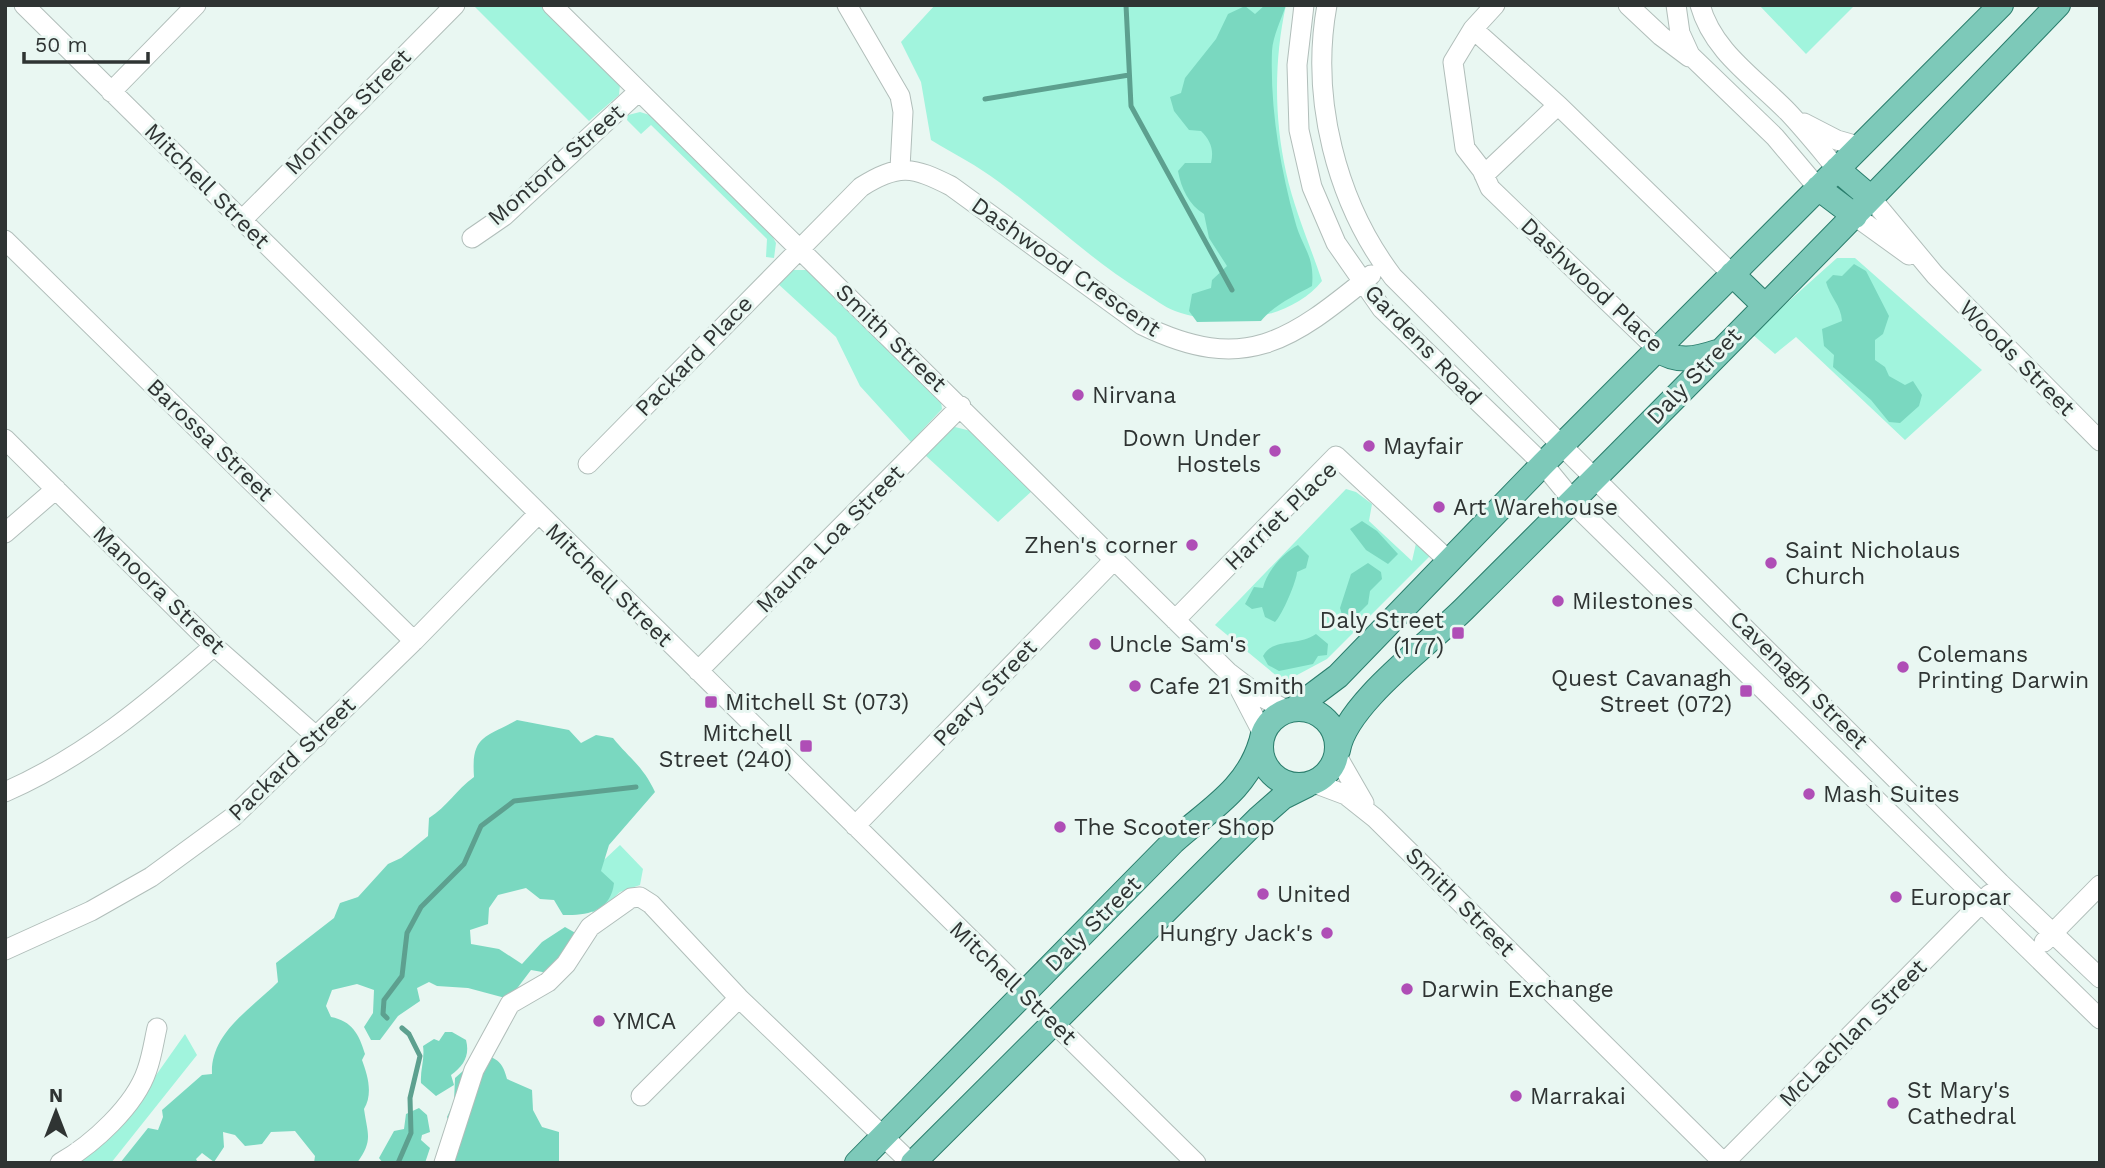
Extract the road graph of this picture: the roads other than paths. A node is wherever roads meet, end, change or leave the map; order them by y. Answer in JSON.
{"nodes":[{"id":1,"x":24,"y":5,"type":"edge"},
{"id":2,"x":196,"y":5,"type":"edge"},
{"id":3,"x":455,"y":5,"type":"edge"},
{"id":4,"x":552,"y":5,"type":"edge"},
{"id":5,"x":846,"y":5,"type":"edge"},
{"id":6,"x":1304,"y":5,"type":"edge"},
{"id":7,"x":1328,"y":5,"type":"edge"},
{"id":8,"x":1495,"y":5,"type":"edge"},
{"id":9,"x":1628,"y":5,"type":"edge"},
{"id":10,"x":1676,"y":5,"type":"edge"},
{"id":11,"x":1700,"y":5,"type":"edge"},
{"id":12,"x":2001,"y":5,"type":"edge"},
{"id":13,"x":2058,"y":5,"type":"edge"},
{"id":14,"x":1706,"y":25,"type":"junction"},
{"id":15,"x":1473,"y":29,"type":"junction"},
{"id":16,"x":1679,"y":33,"type":"junction"},
{"id":17,"x":1696,"y":62,"type":"junction"},
{"id":18,"x":1751,"y":76,"type":"junction"},
{"id":19,"x":639,"y":91,"type":"junction"},
{"id":20,"x":111,"y":92,"type":"junction"},
{"id":21,"x":1733,"y":94,"type":"junction"},
{"id":22,"x":1558,"y":105,"type":"junction"},
{"id":23,"x":1789,"y":113,"type":"junction"},
{"id":24,"x":1858,"y":146,"type":"junction"},
{"id":25,"x":900,"y":168,"type":"junction"},
{"id":26,"x":1837,"y":169,"type":"junction"},
{"id":27,"x":1484,"y":175,"type":"junction"},
{"id":28,"x":1818,"y":188,"type":"junction"},
{"id":29,"x":1863,"y":207,"type":"junction"},
{"id":30,"x":242,"y":220,"type":"junction"},
{"id":31,"x":472,"y":238,"type":"dead end"},
{"id":32,"x":5,"y":240,"type":"edge"},
{"id":33,"x":799,"y":248,"type":"junction"},
{"id":34,"x":1384,"y":264,"type":"junction"},
{"id":35,"x":1732,"y":274,"type":"junction"},
{"id":36,"x":1361,"y":283,"type":"junction"},
{"id":37,"x":1764,"y":305,"type":"junction"},
{"id":38,"x":1454,"y":338,"type":"junction"},
{"id":39,"x":1657,"y":350,"type":"junction"},
{"id":40,"x":1718,"y":351,"type":"junction"},
{"id":41,"x":1434,"y":358,"type":"junction"},
{"id":42,"x":961,"y":406,"type":"junction"},
{"id":43,"x":5,"y":439,"type":"edge"},
{"id":44,"x":2100,"y":441,"type":"edge"},
{"id":45,"x":1563,"y":444,"type":"junction"},
{"id":46,"x":588,"y":464,"type":"dead end"},
{"id":47,"x":1543,"y":464,"type":"junction"},
{"id":48,"x":1597,"y":478,"type":"junction"},
{"id":49,"x":56,"y":489,"type":"junction"},
{"id":50,"x":1572,"y":502,"type":"junction"},
{"id":51,"x":538,"y":514,"type":"junction"},
{"id":52,"x":5,"y":533,"type":"edge"},
{"id":53,"x":1114,"y":560,"type":"junction"},
{"id":54,"x":1449,"y":561,"type":"junction"},
{"id":55,"x":1710,"y":592,"type":"junction"},
{"id":56,"x":1689,"y":616,"type":"junction"},
{"id":57,"x":1175,"y":620,"type":"junction"},
{"id":58,"x":414,"y":641,"type":"junction"},
{"id":59,"x":214,"y":646,"type":"junction"},
{"id":60,"x":698,"y":671,"type":"junction"},
{"id":61,"x":1228,"y":672,"type":"junction"},
{"id":62,"x":1291,"y":710,"type":"junction"},
{"id":63,"x":317,"y":737,"type":"junction"},
{"id":64,"x":1262,"y":738,"type":"junction"},
{"id":65,"x":1337,"y":753,"type":"junction"},
{"id":66,"x":1310,"y":784,"type":"junction"},
{"id":67,"x":5,"y":792,"type":"edge"},
{"id":68,"x":1375,"y":818,"type":"junction"},
{"id":69,"x":855,"y":826,"type":"junction"},
{"id":70,"x":2000,"y":883,"type":"junction"},
{"id":71,"x":2100,"y":885,"type":"edge"},
{"id":72,"x":1982,"y":902,"type":"junction"},
{"id":73,"x":2052,"y":933,"type":"junction"},
{"id":74,"x":5,"y":950,"type":"edge"},
{"id":75,"x":2033,"y":952,"type":"junction"},
{"id":76,"x":2100,"y":978,"type":"edge"},
{"id":77,"x":1025,"y":993,"type":"junction"},
{"id":78,"x":739,"y":998,"type":"junction"},
{"id":79,"x":2100,"y":1019,"type":"edge"},
{"id":80,"x":1054,"y":1023,"type":"junction"},
{"id":81,"x":157,"y":1028,"type":"dead end"},
{"id":82,"x":641,"y":1096,"type":"dead end"},
{"id":83,"x":883,"y":1137,"type":"junction"},
{"id":84,"x":60,"y":1163,"type":"edge"},
{"id":85,"x":444,"y":1163,"type":"edge"},
{"id":86,"x":857,"y":1163,"type":"edge"},
{"id":87,"x":912,"y":1163,"type":"edge"},
{"id":88,"x":1196,"y":1163,"type":"edge"},
{"id":89,"x":1724,"y":1163,"type":"edge"}],
"edges":[{"from":1,"to":20,"type":"street","name":"Mitchell Street"},
{"from":2,"to":20,"type":"street"},
{"from":3,"to":30,"type":"street","name":"Morinda Street"},
{"from":4,"to":19,"type":"street","name":"Smith Street"},
{"from":5,"to":25,"type":"street"},
{"from":6,"to":36,"type":"street","name":"Gardens Road"},
{"from":7,"to":34,"type":"street","name":"Gardens Road"},
{"from":8,"to":15,"type":"street","name":"Dashwood Place"},
{"from":9,"to":17,"type":"street"},
{"from":10,"to":16,"type":"street"},
{"from":11,"to":14,"type":"street"},
{"from":12,"to":24,"type":"main road","name":"Daly Street"},
{"from":13,"to":29,"type":"main road","name":"Daly Street"},
{"from":14,"to":16,"type":"street"},
{"from":14,"to":18,"type":"street"},
{"from":15,"to":22,"type":"street"},
{"from":15,"to":27,"type":"street","name":"Dashwood Place"},
{"from":16,"to":17,"type":"street"},
{"from":17,"to":21,"type":"street"},
{"from":18,"to":21,"type":"street"},
{"from":18,"to":23,"type":"street"},
{"from":19,"to":31,"type":"street","name":"Montord Street"},
{"from":19,"to":33,"type":"street","name":"Smith Street"},
{"from":20,"to":30,"type":"street","name":"Mitchell Street"},
{"from":21,"to":28,"type":"street"},
{"from":22,"to":27,"type":"street"},
{"from":22,"to":35,"type":"street"},
{"from":23,"to":24,"type":"street"},
{"from":23,"to":26,"type":"street"},
{"from":24,"to":26,"type":"main road","name":"Daly Street"},
{"from":25,"to":33,"type":"street"},
{"from":25,"to":36,"type":"street","name":"Dashwood Crescent"},
{"from":26,"to":28,"type":"main road","name":"Daly Street"},
{"from":26,"to":29,"type":"main road"},
{"from":27,"to":39,"type":"street","name":"Dashwood Place"},
{"from":28,"to":29,"type":"main road"},
{"from":28,"to":35,"type":"main road","name":"Daly Street"},
{"from":29,"to":37,"type":"main road","name":"Daly Street"},
{"from":29,"to":44,"type":"street","name":"Woods Street"},
{"from":30,"to":51,"type":"street","name":"Mitchell Street"},
{"from":32,"to":58,"type":"street","name":"Barossa Street"},
{"from":33,"to":42,"type":"street","name":"Smith Street"},
{"from":33,"to":46,"type":"street","name":"Packard Place"},
{"from":34,"to":36,"type":"street","name":"Dashwood Crescent"},
{"from":34,"to":38,"type":"street","name":"Gardens Road"},
{"from":35,"to":37,"type":"main road"},
{"from":35,"to":39,"type":"main road","name":"Daly Street"},
{"from":36,"to":41,"type":"street","name":"Gardens Road"},
{"from":37,"to":40,"type":"main road","name":"Daly Street"},
{"from":38,"to":41,"type":"street"},
{"from":38,"to":45,"type":"street","name":"Gardens Road"},
{"from":39,"to":40,"type":"main road","name":"Dashwood Place"},
{"from":39,"to":45,"type":"main road","name":"Daly Street"},
{"from":40,"to":48,"type":"main road","name":"Daly Street"},
{"from":41,"to":47,"type":"street","name":"Gardens Road"},
{"from":42,"to":53,"type":"street","name":"Smith Street"},
{"from":42,"to":60,"type":"street","name":"Mauna Loa Street"},
{"from":43,"to":49,"type":"street","name":"Manoora Street"},
{"from":45,"to":47,"type":"main road","name":"Daly Street"},
{"from":45,"to":48,"type":"street","name":"Gardens Road"},
{"from":47,"to":50,"type":"street","name":"Gardens Road"},
{"from":47,"to":54,"type":"main road","name":"Daly Street"},
{"from":48,"to":50,"type":"main road","name":"Daly Street"},
{"from":48,"to":55,"type":"street","name":"Cavenagh Street"},
{"from":49,"to":52,"type":"street"},
{"from":49,"to":59,"type":"street","name":"Manoora Street"},
{"from":50,"to":56,"type":"street","name":"Cavenagh Street"},
{"from":50,"to":65,"type":"main road","name":"Daly Street"},
{"from":51,"to":58,"type":"street","name":"Packard Street"},
{"from":51,"to":60,"type":"street","name":"Mitchell Street"},
{"from":53,"to":57,"type":"street","name":"Smith Street"},
{"from":53,"to":69,"type":"street","name":"Peary Street"},
{"from":54,"to":57,"type":"street","name":"Harriet Place"},
{"from":54,"to":62,"type":"main road","name":"Daly Street"},
{"from":55,"to":56,"type":"street"},
{"from":55,"to":70,"type":"street","name":"Cavenagh Street"},
{"from":56,"to":72,"type":"street","name":"Cavenagh Street"},
{"from":57,"to":61,"type":"street","name":"Smith Street"},
{"from":58,"to":63,"type":"street","name":"Packard Street"},
{"from":59,"to":63,"type":"street","name":"Manoora Street"},
{"from":59,"to":67,"type":"street"},
{"from":60,"to":69,"type":"street","name":"Mitchell Street"},
{"from":61,"to":62,"type":"street","name":"Smith Street"},
{"from":61,"to":64,"type":"street","name":"Smith Street"},
{"from":62,"to":64,"type":"main road"},
{"from":62,"to":65,"type":"main road"},
{"from":63,"to":74,"type":"street","name":"Packard Street"},
{"from":64,"to":66,"type":"main road"},
{"from":64,"to":77,"type":"main road","name":"Daly Street"},
{"from":65,"to":66,"type":"main road"},
{"from":65,"to":68,"type":"street","name":"Smith Street"},
{"from":66,"to":68,"type":"street","name":"Smith Street"},
{"from":66,"to":80,"type":"main road","name":"Daly Street"},
{"from":68,"to":89,"type":"street","name":"Smith Street"},
{"from":69,"to":77,"type":"street","name":"Mitchell Street"},
{"from":70,"to":72,"type":"street"},
{"from":70,"to":73,"type":"street","name":"Cavenagh Street"},
{"from":71,"to":73,"type":"street"},
{"from":72,"to":75,"type":"street","name":"Cavenagh Street"},
{"from":72,"to":89,"type":"street","name":"McLachlan Street"},
{"from":73,"to":75,"type":"street"},
{"from":73,"to":76,"type":"street","name":"Cavenagh Street"},
{"from":75,"to":79,"type":"street","name":"Cavenagh Street"},
{"from":77,"to":80,"type":"main road","name":"Mitchell Street"},
{"from":77,"to":83,"type":"main road","name":"Daly Street"},
{"from":78,"to":82,"type":"street"},
{"from":78,"to":83,"type":"street"},
{"from":78,"to":85,"type":"street"},
{"from":80,"to":87,"type":"main road","name":"Daly Street"},
{"from":80,"to":88,"type":"street","name":"Mitchell Street"},
{"from":81,"to":84,"type":"street"},
{"from":83,"to":86,"type":"main road","name":"Daly Street"},
{"from":83,"to":87,"type":"street"}]}
